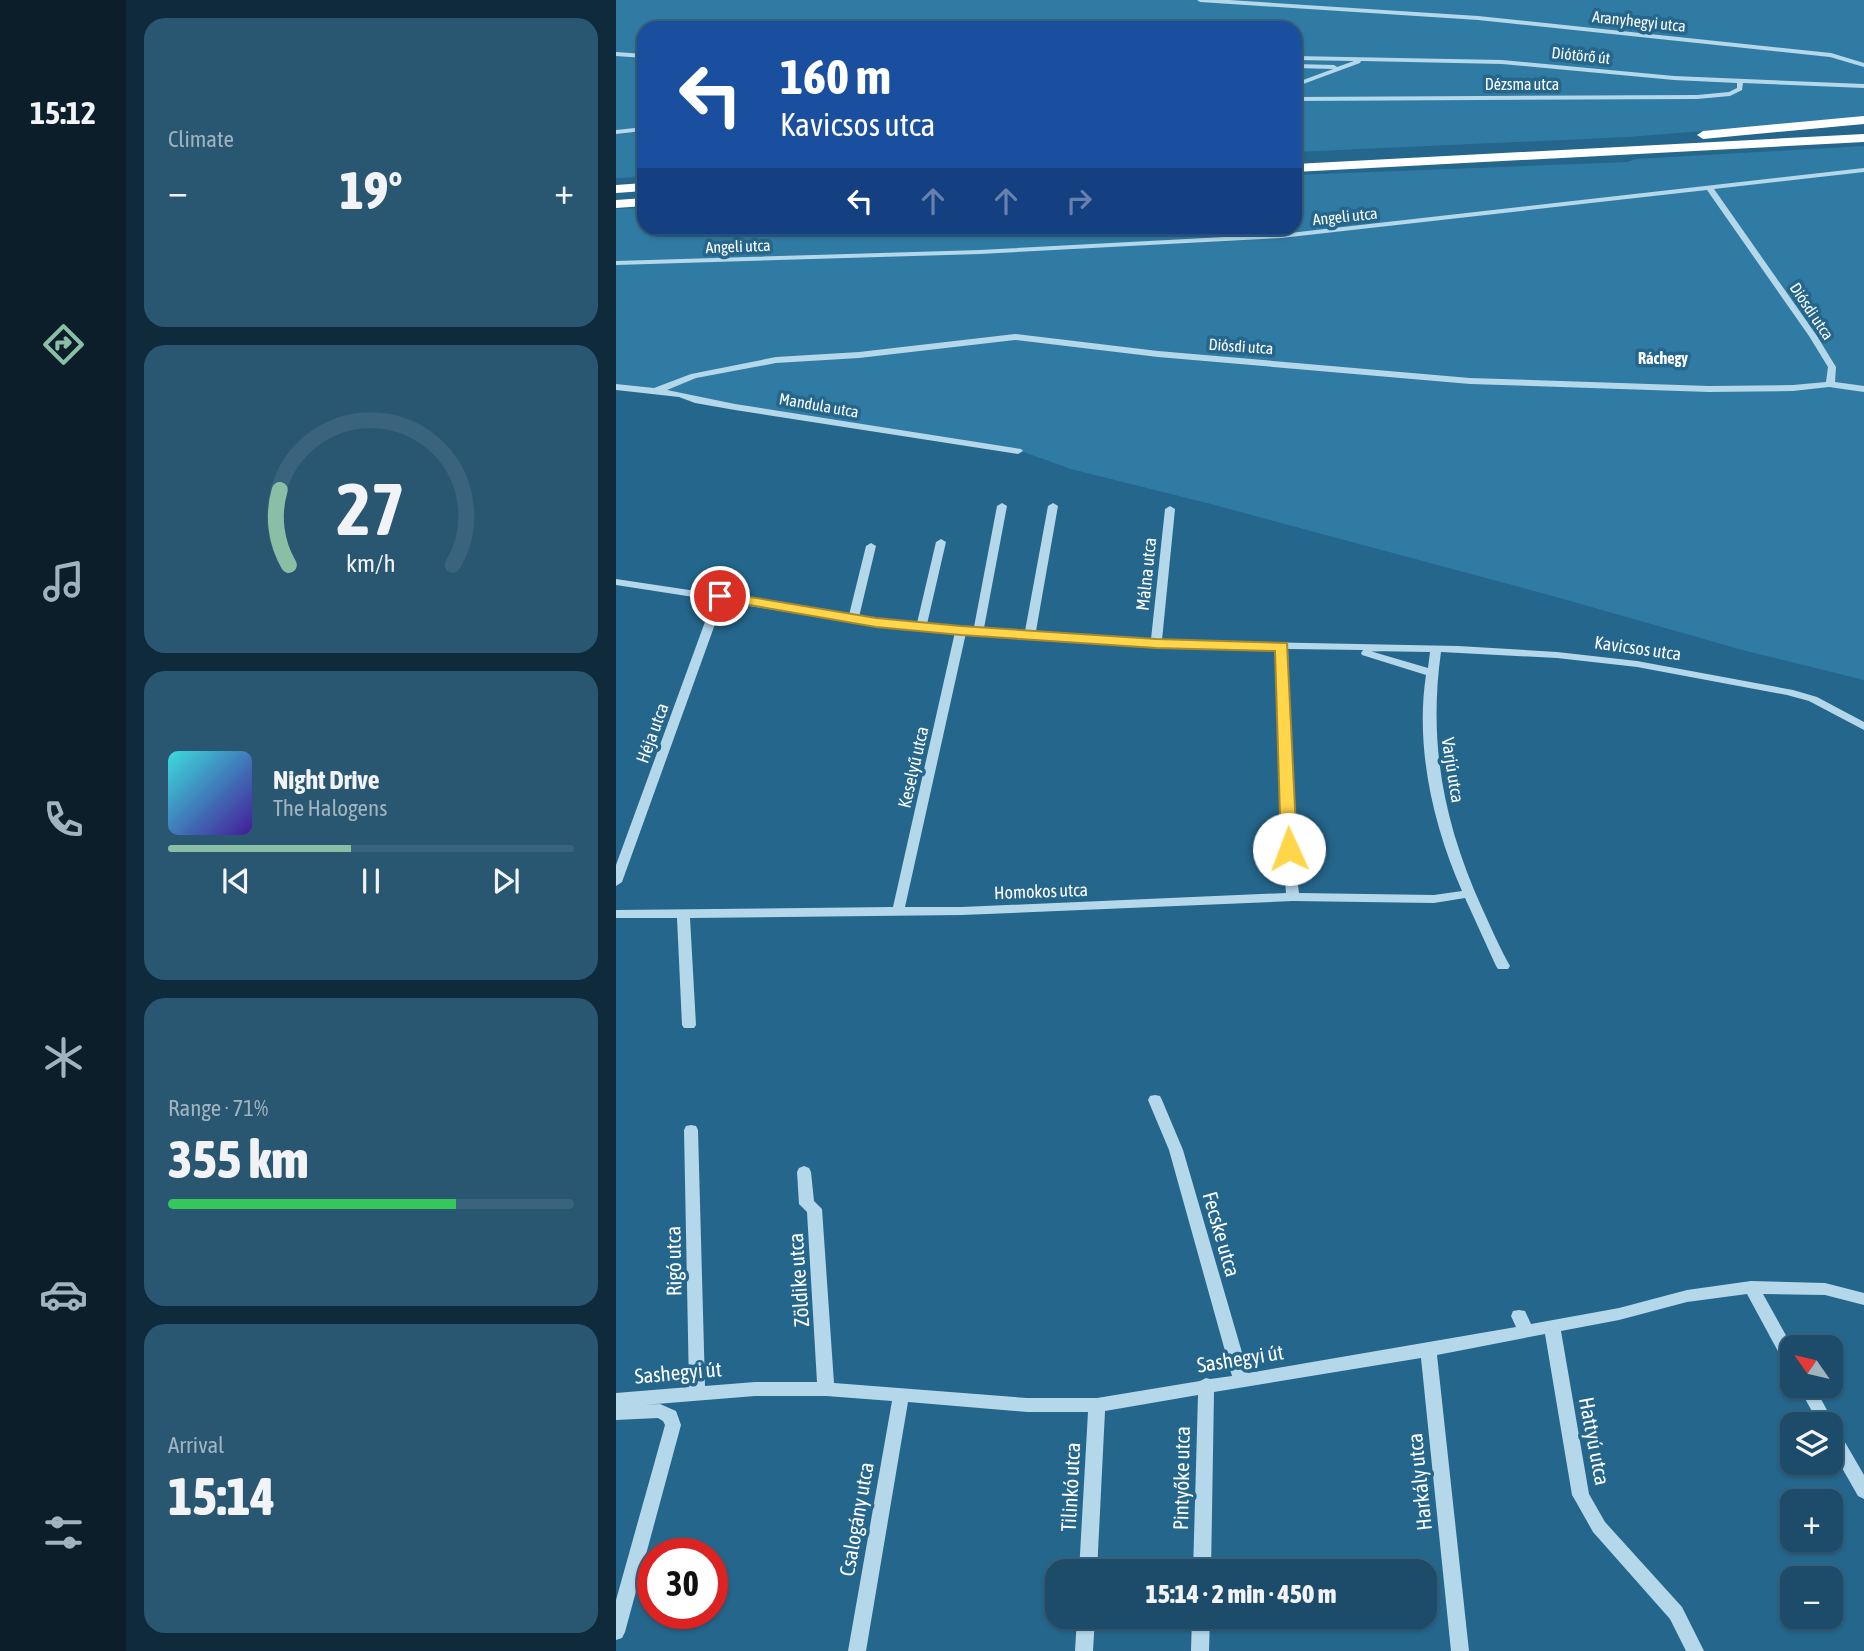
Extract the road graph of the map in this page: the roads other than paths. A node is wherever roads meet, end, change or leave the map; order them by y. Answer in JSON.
{"nodes":[{"id":1,"x":1200,"y":0,"type":"edge"},
{"id":2,"x":616,"y":54,"type":"edge"},
{"id":3,"x":637,"y":56,"type":"edge"},
{"id":4,"x":1302,"y":58,"type":"edge"},
{"id":5,"x":1368,"y":59,"type":"junction"},
{"id":6,"x":1864,"y":65,"type":"edge"},
{"id":7,"x":1302,"y":66,"type":"edge"},
{"id":8,"x":1341,"y":68,"type":"junction"},
{"id":9,"x":1740,"y":81,"type":"junction"},
{"id":10,"x":1302,"y":82,"type":"edge"},
{"id":11,"x":1864,"y":86,"type":"edge"},
{"id":12,"x":1302,"y":99,"type":"edge"},
{"id":13,"x":1864,"y":120,"type":"edge"},
{"id":14,"x":1864,"y":128,"type":"edge"},
{"id":15,"x":637,"y":130,"type":"edge"},
{"id":16,"x":616,"y":132,"type":"edge"},
{"id":17,"x":1864,"y":138,"type":"edge"},
{"id":18,"x":1684,"y":139,"type":"junction"},
{"id":19,"x":1302,"y":157,"type":"edge"},
{"id":20,"x":1302,"y":168,"type":"edge"},
{"id":21,"x":1864,"y":170,"type":"edge"},
{"id":22,"x":637,"y":181,"type":"edge"},
{"id":23,"x":616,"y":182,"type":"edge"},
{"id":24,"x":1709,"y":187,"type":"junction"},
{"id":25,"x":637,"y":188,"type":"edge"},
{"id":26,"x":616,"y":189,"type":"edge"},
{"id":27,"x":616,"y":199,"type":"edge"},
{"id":28,"x":637,"y":200,"type":"edge"},
{"id":29,"x":637,"y":201,"type":"edge"},
{"id":30,"x":616,"y":204,"type":"edge"},
{"id":31,"x":1302,"y":234,"type":"edge"},
{"id":32,"x":1290,"y":235,"type":"edge"},
{"id":33,"x":616,"y":263,"type":"edge"},
{"id":34,"x":1829,"y":384,"type":"junction"},
{"id":35,"x":616,"y":387,"type":"edge"},
{"id":36,"x":1864,"y":389,"type":"edge"},
{"id":37,"x":655,"y":391,"type":"junction"},
{"id":38,"x":1018,"y":451,"type":"dead end"},
{"id":39,"x":1002,"y":506,"type":"dead end"},
{"id":40,"x":1053,"y":506,"type":"dead end"},
{"id":41,"x":1170,"y":509,"type":"dead end"},
{"id":42,"x":941,"y":542,"type":"dead end"},
{"id":43,"x":871,"y":546,"type":"dead end"},
{"id":44,"x":616,"y":582,"type":"edge"},
{"id":45,"x":720,"y":596,"type":"junction"},
{"id":46,"x":853,"y":619,"type":"junction"},
{"id":47,"x":921,"y":627,"type":"junction"},
{"id":48,"x":961,"y":631,"type":"junction"},
{"id":49,"x":978,"y":632,"type":"junction"},
{"id":50,"x":1030,"y":635,"type":"junction"},
{"id":51,"x":1156,"y":643,"type":"junction"},
{"id":52,"x":1282,"y":646,"type":"junction"},
{"id":53,"x":1353,"y":648,"type":"junction"},
{"id":54,"x":1397,"y":649,"type":"junction"},
{"id":55,"x":1436,"y":649,"type":"junction"},
{"id":56,"x":1395,"y":662,"type":"junction"},
{"id":57,"x":1431,"y":673,"type":"junction"},
{"id":58,"x":1864,"y":727,"type":"edge"},
{"id":59,"x":616,"y":882,"type":"edge"},
{"id":60,"x":1467,"y":894,"type":"junction"},
{"id":61,"x":1293,"y":897,"type":"junction"},
{"id":62,"x":898,"y":912,"type":"junction"},
{"id":63,"x":616,"y":914,"type":"edge"},
{"id":64,"x":683,"y":915,"type":"junction"},
{"id":65,"x":1503,"y":966,"type":"dead end"},
{"id":66,"x":689,"y":1024,"type":"dead end"},
{"id":67,"x":1155,"y":1100,"type":"dead end"},
{"id":68,"x":691,"y":1130,"type":"dead end"},
{"id":69,"x":804,"y":1172,"type":"dead end"},
{"id":70,"x":1751,"y":1287,"type":"junction"},
{"id":71,"x":1864,"y":1300,"type":"edge"},
{"id":72,"x":1552,"y":1328,"type":"junction"},
{"id":73,"x":1780,"y":1339,"type":"edge"},
{"id":74,"x":1427,"y":1350,"type":"junction"},
{"id":75,"x":1242,"y":1382,"type":"junction"},
{"id":76,"x":1206,"y":1385,"type":"junction"},
{"id":77,"x":826,"y":1388,"type":"junction"},
{"id":78,"x":697,"y":1392,"type":"junction"},
{"id":79,"x":901,"y":1396,"type":"junction"},
{"id":80,"x":616,"y":1400,"type":"edge"},
{"id":81,"x":1097,"y":1405,"type":"junction"},
{"id":82,"x":616,"y":1413,"type":"edge"},
{"id":83,"x":673,"y":1425,"type":"joint"},
{"id":84,"x":1843,"y":1454,"type":"edge"},
{"id":85,"x":1864,"y":1491,"type":"edge"},
{"id":86,"x":1089,"y":1559,"type":"edge"},
{"id":87,"x":1202,"y":1559,"type":"edge"},
{"id":88,"x":1085,"y":1629,"type":"edge"},
{"id":89,"x":1201,"y":1629,"type":"edge"},
{"id":90,"x":616,"y":1632,"type":"edge"},
{"id":91,"x":856,"y":1651,"type":"edge"},
{"id":92,"x":1084,"y":1651,"type":"edge"},
{"id":93,"x":1200,"y":1651,"type":"edge"},
{"id":94,"x":1460,"y":1651,"type":"edge"},
{"id":95,"x":1695,"y":1651,"type":"edge"}],
"edges":[{"from":1,"to":6,"type":"street","name":"Aranyhegyi utca"},
{"from":2,"to":3,"type":"street"},
{"from":4,"to":5,"type":"street","name":"Diótörő út"},
{"from":5,"to":8,"type":"street"},
{"from":5,"to":9,"type":"street","name":"Diótörő út"},
{"from":7,"to":8,"type":"street"},
{"from":8,"to":10,"type":"street"},
{"from":9,"to":11,"type":"street","name":"Diótörő út"},
{"from":9,"to":12,"type":"street","name":"Dézsma utca"},
{"from":13,"to":18,"type":"highway"},
{"from":14,"to":18,"type":"highway"},
{"from":15,"to":16,"type":"street"},
{"from":17,"to":20,"type":"highway"},
{"from":18,"to":19,"type":"highway"},
{"from":21,"to":24,"type":"street","name":"Angeli utca"},
{"from":22,"to":23,"type":"highway"},
{"from":24,"to":31,"type":"street","name":"Angeli utca"},
{"from":24,"to":34,"type":"street","name":"Diósdi utca"},
{"from":25,"to":26,"type":"highway"},
{"from":27,"to":28,"type":"highway"},
{"from":29,"to":30,"type":"highway"},
{"from":32,"to":33,"type":"street","name":"Angeli utca"},
{"from":34,"to":36,"type":"street","name":"Diósdi utca"},
{"from":34,"to":37,"type":"street","name":"Diósdi utca"},
{"from":35,"to":37,"type":"street","name":"Mandula utca"},
{"from":37,"to":38,"type":"street","name":"Mandula utca"},
{"from":39,"to":49,"type":"street"},
{"from":40,"to":50,"type":"street"},
{"from":41,"to":51,"type":"street","name":"Málna utca"},
{"from":42,"to":47,"type":"street"},
{"from":43,"to":46,"type":"street"},
{"from":44,"to":45,"type":"street","name":"Kavicsos utca"},
{"from":45,"to":46,"type":"street","name":"Kavicsos utca"},
{"from":45,"to":59,"type":"street","name":"Héja utca"},
{"from":46,"to":47,"type":"street","name":"Kavicsos utca"},
{"from":47,"to":48,"type":"street","name":"Kavicsos utca"},
{"from":48,"to":49,"type":"street","name":"Kavicsos utca"},
{"from":48,"to":62,"type":"street","name":"Keselyű utca"},
{"from":49,"to":50,"type":"street","name":"Kavicsos utca"},
{"from":50,"to":51,"type":"street","name":"Kavicsos utca"},
{"from":51,"to":52,"type":"street","name":"Kavicsos utca"},
{"from":52,"to":53,"type":"street","name":"Kavicsos utca"},
{"from":52,"to":61,"type":"street"},
{"from":53,"to":54,"type":"street","name":"Kavicsos utca"},
{"from":53,"to":56,"type":"street","name":"Kavicsos utca"},
{"from":54,"to":55,"type":"street","name":"Kavicsos utca"},
{"from":54,"to":56,"type":"street"},
{"from":55,"to":57,"type":"street","name":"Varjú utca"},
{"from":55,"to":58,"type":"street","name":"Kavicsos utca"},
{"from":56,"to":57,"type":"street","name":"Kavicsos utca"},
{"from":57,"to":60,"type":"street","name":"Varjú utca"},
{"from":60,"to":61,"type":"street","name":"Homokos utca"},
{"from":60,"to":65,"type":"street","name":"Varjú utca"},
{"from":61,"to":62,"type":"street","name":"Homokos utca"},
{"from":62,"to":64,"type":"street","name":"Homokos utca"},
{"from":63,"to":64,"type":"street","name":"Homokos utca"},
{"from":64,"to":66,"type":"street"},
{"from":67,"to":75,"type":"street","name":"Fecske utca"},
{"from":68,"to":78,"type":"street","name":"Rigó utca"},
{"from":69,"to":77,"type":"street","name":"Zöldike utca"},
{"from":70,"to":71,"type":"street","name":"Sashegyi út"},
{"from":70,"to":72,"type":"street","name":"Sashegyi út"},
{"from":70,"to":73,"type":"street"},
{"from":72,"to":74,"type":"street","name":"Sashegyi út"},
{"from":72,"to":95,"type":"street","name":"Hattyú utca"},
{"from":74,"to":75,"type":"street","name":"Sashegyi út"},
{"from":74,"to":94,"type":"street","name":"Harkály utca"},
{"from":75,"to":76,"type":"street","name":"Sashegyi út"},
{"from":76,"to":81,"type":"street","name":"Sashegyi út"},
{"from":76,"to":87,"type":"street","name":"Pintyőke utca"},
{"from":77,"to":78,"type":"street","name":"Sashegyi út"},
{"from":77,"to":79,"type":"street","name":"Sashegyi út"},
{"from":78,"to":80,"type":"street","name":"Sashegyi út"},
{"from":79,"to":81,"type":"street","name":"Sashegyi út"},
{"from":79,"to":91,"type":"street","name":"Csalogány utca"},
{"from":81,"to":86,"type":"street","name":"Tilinkó utca"},
{"from":82,"to":83,"type":"street","name":"Sashegyi út"},
{"from":83,"to":90,"type":"street"},
{"from":84,"to":85,"type":"street"},
{"from":88,"to":92,"type":"street"},
{"from":89,"to":93,"type":"street"}]}
